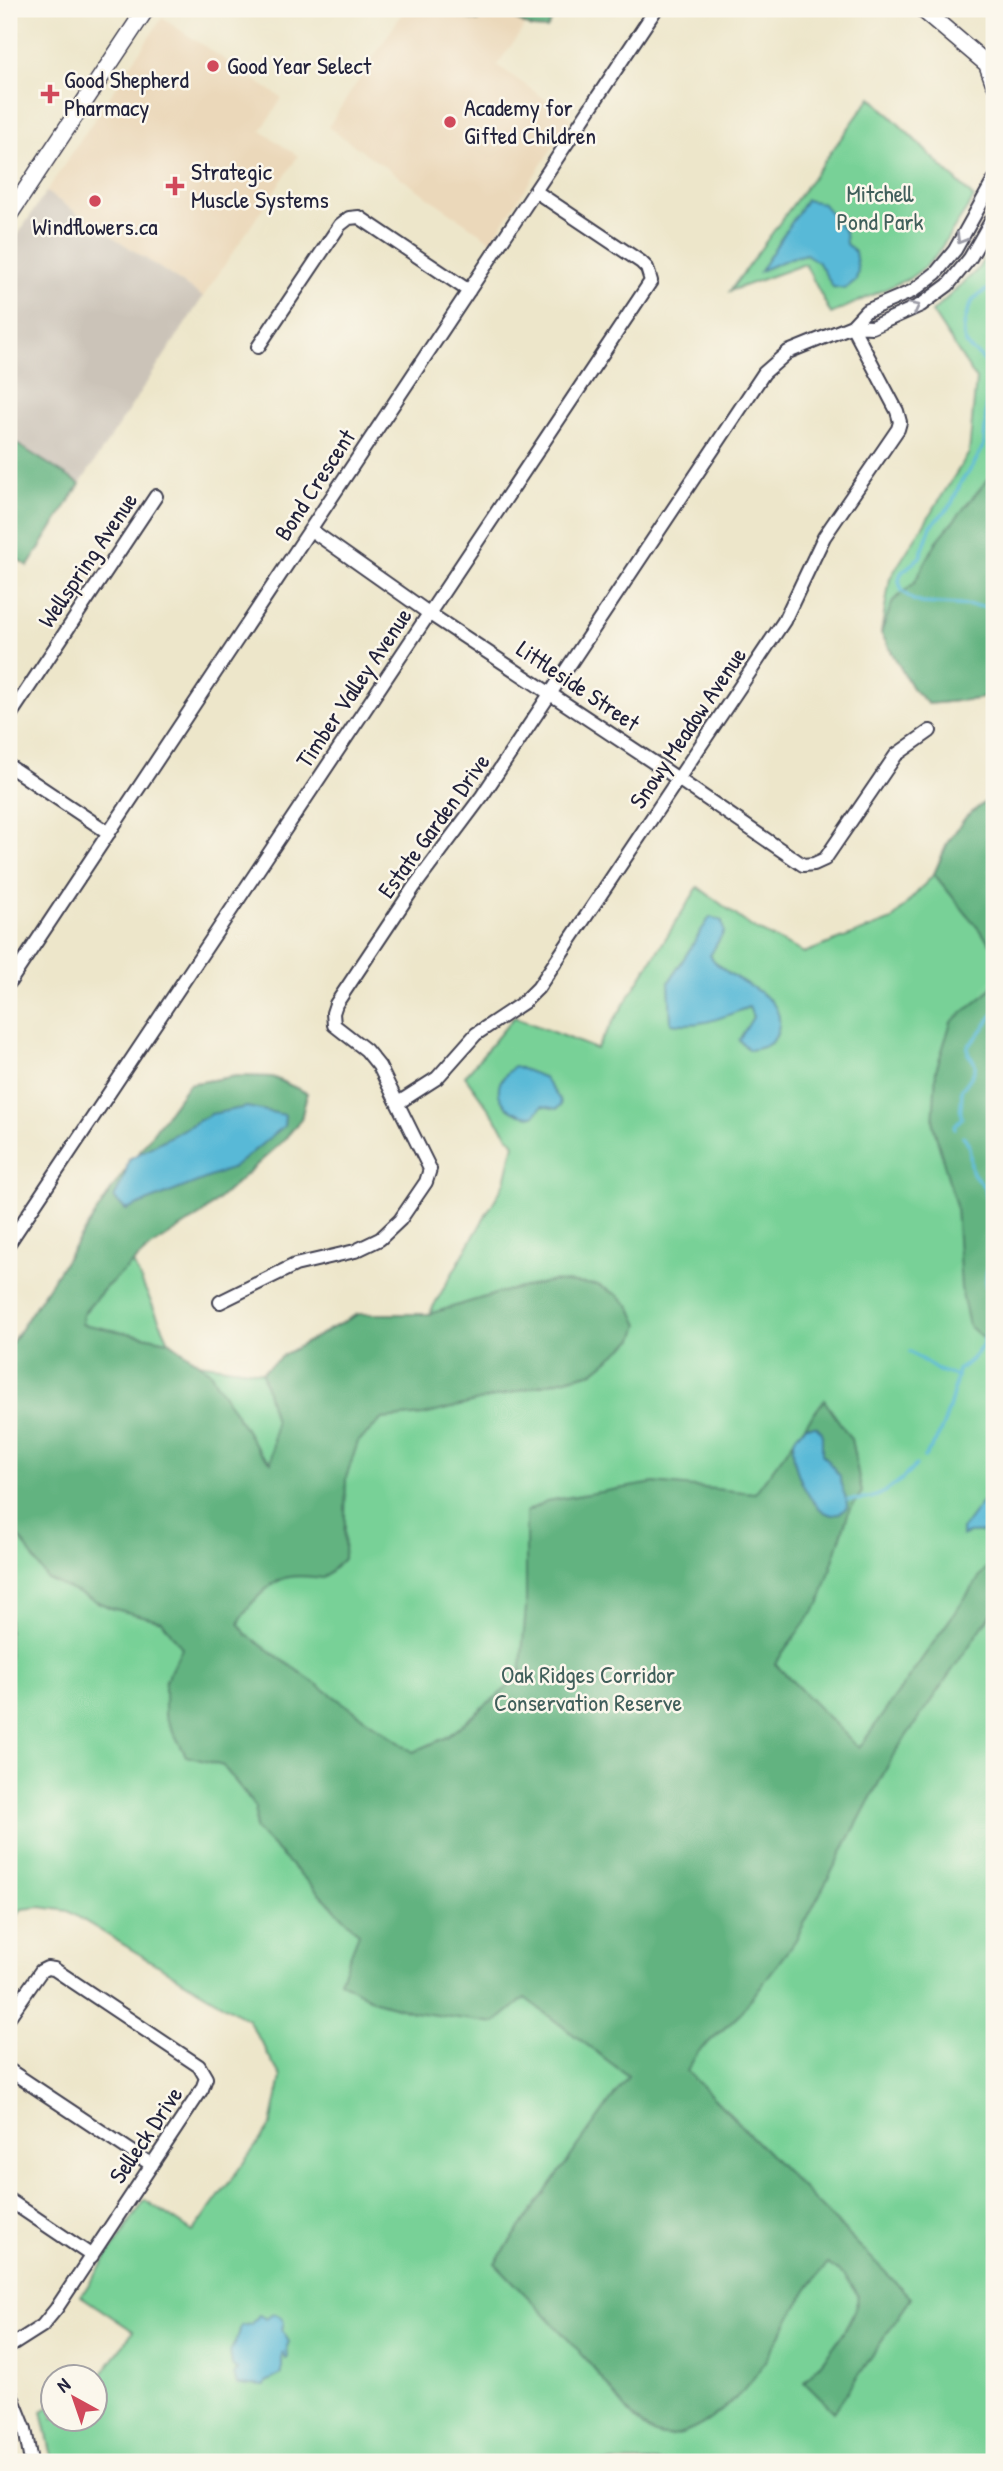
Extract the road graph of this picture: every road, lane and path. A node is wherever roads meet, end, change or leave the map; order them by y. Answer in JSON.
{"nodes":[{"id":1,"x":146,"y":9,"type":"edge"},
{"id":2,"x":656,"y":9,"type":"edge"},
{"id":3,"x":922,"y":9,"type":"edge"},
{"id":4,"x":991,"y":64,"type":"edge"},
{"id":5,"x":994,"y":83,"type":"edge"},
{"id":6,"x":994,"y":180,"type":"edge"},
{"id":7,"x":535,"y":191,"type":"junction"},
{"id":8,"x":9,"y":215,"type":"edge"},
{"id":9,"x":994,"y":216,"type":"edge"},
{"id":10,"x":469,"y":291,"type":"junction"},
{"id":11,"x":852,"y":326,"type":"junction"},
{"id":12,"x":258,"y":347,"type":"dead end"},
{"id":13,"x":156,"y":496,"type":"dead end"},
{"id":14,"x":311,"y":530,"type":"junction"},
{"id":15,"x":430,"y":614,"type":"junction"},
{"id":16,"x":551,"y":693,"type":"junction"},
{"id":17,"x":9,"y":717,"type":"edge"},
{"id":18,"x":930,"y":731,"type":"dead end"},
{"id":19,"x":9,"y":766,"type":"edge"},
{"id":20,"x":678,"y":779,"type":"junction"},
{"id":21,"x":109,"y":833,"type":"junction"},
{"id":22,"x":9,"y":983,"type":"edge"},
{"id":23,"x":398,"y":1103,"type":"junction"},
{"id":24,"x":9,"y":1243,"type":"edge"},
{"id":25,"x":220,"y":1302,"type":"dead end"},
{"id":26,"x":9,"y":2017,"type":"edge"},
{"id":27,"x":9,"y":2070,"type":"edge"},
{"id":28,"x":152,"y":2165,"type":"junction"},
{"id":29,"x":9,"y":2200,"type":"edge"},
{"id":30,"x":92,"y":2256,"type":"junction"},
{"id":31,"x":9,"y":2347,"type":"edge"},
{"id":32,"x":9,"y":2389,"type":"edge"},
{"id":33,"x":31,"y":2462,"type":"edge"}],
"edges":[{"from":1,"to":8,"type":"main road"},
{"from":2,"to":7,"type":"street","name":"Bond Crescent"},
{"from":3,"to":4,"type":"main road"},
{"from":4,"to":5,"type":"main road"},
{"from":6,"to":11,"type":"street","name":"Estate Garden Drive","one_way":true},
{"from":7,"to":10,"type":"street","name":"Bond Crescent"},
{"from":7,"to":15,"type":"street","name":"Timber Valley Avenue"},
{"from":11,"to":9,"type":"street","name":"Estate Garden Drive","one_way":true},
{"from":10,"to":12,"type":"street"},
{"from":10,"to":14,"type":"street","name":"Bond Crescent"},
{"from":11,"to":16,"type":"street","name":"Estate Garden Drive"},
{"from":11,"to":20,"type":"street","name":"Snowy Meadow Avenue"},
{"from":13,"to":17,"type":"street","name":"Wellspring Avenue"},
{"from":14,"to":15,"type":"street","name":"Littleside Street"},
{"from":14,"to":21,"type":"street","name":"Bond Crescent"},
{"from":15,"to":16,"type":"street","name":"Littleside Street"},
{"from":15,"to":24,"type":"street","name":"Timber Valley Avenue"},
{"from":16,"to":20,"type":"street","name":"Littleside Street"},
{"from":16,"to":23,"type":"street","name":"Estate Garden Drive"},
{"from":18,"to":20,"type":"street","name":"Littleside Street"},
{"from":19,"to":21,"type":"street"},
{"from":20,"to":23,"type":"street","name":"Snowy Meadow Avenue"},
{"from":21,"to":22,"type":"street","name":"Bond Crescent"},
{"from":23,"to":25,"type":"street","name":"Estate Garden Drive"},
{"from":26,"to":28,"type":"street","name":"Selleck Drive"},
{"from":27,"to":28,"type":"street"},
{"from":28,"to":30,"type":"street","name":"Selleck Drive"},
{"from":29,"to":30,"type":"street"},
{"from":30,"to":31,"type":"street","name":"Selleck Drive"},
{"from":32,"to":33,"type":"street"}]}
